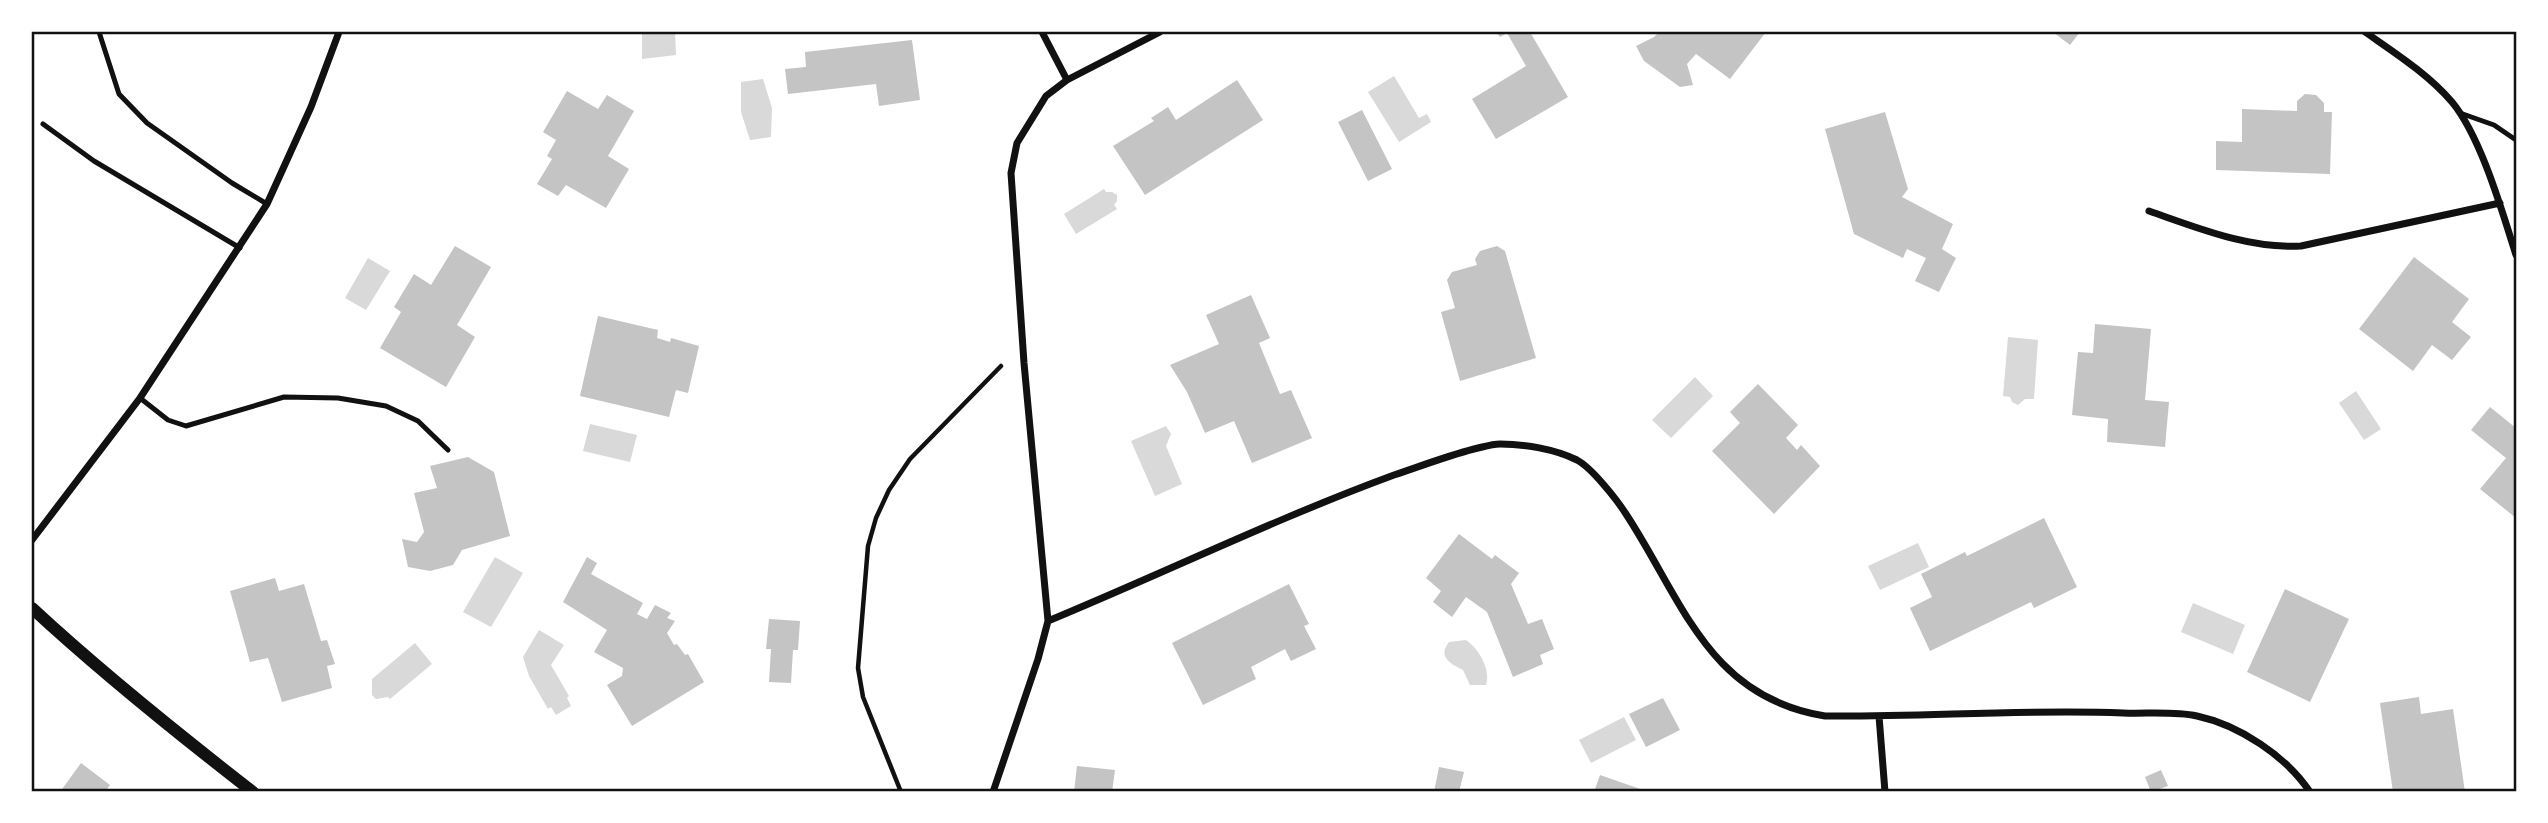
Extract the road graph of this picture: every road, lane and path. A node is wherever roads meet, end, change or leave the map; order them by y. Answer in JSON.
{"nodes":[{"id":1,"x":99,"y":32,"type":"edge"},
{"id":2,"x":339,"y":32,"type":"edge"},
{"id":3,"x":1042,"y":32,"type":"edge"},
{"id":4,"x":1160,"y":32,"type":"edge"},
{"id":5,"x":2365,"y":32,"type":"edge"},
{"id":6,"x":1068,"y":80,"type":"junction"},
{"id":7,"x":2460,"y":113,"type":"junction"},
{"id":8,"x":43,"y":124,"type":"dead end"},
{"id":9,"x":2516,"y":140,"type":"edge"},
{"id":10,"x":2500,"y":203,"type":"junction"},
{"id":11,"x":267,"y":204,"type":"junction"},
{"id":12,"x":2149,"y":211,"type":"dead end"},
{"id":13,"x":240,"y":248,"type":"junction"},
{"id":14,"x":2516,"y":254,"type":"edge"},
{"id":15,"x":1024,"y":363,"type":"junction"},
{"id":16,"x":140,"y":398,"type":"junction"},
{"id":17,"x":448,"y":450,"type":"dead end"},
{"id":18,"x":32,"y":540,"type":"edge"},
{"id":19,"x":32,"y":608,"type":"edge"},
{"id":20,"x":1048,"y":621,"type":"junction"},
{"id":21,"x":1879,"y":716,"type":"junction"},
{"id":22,"x":253,"y":792,"type":"edge"},
{"id":23,"x":901,"y":792,"type":"edge"},
{"id":24,"x":992,"y":792,"type":"edge"},
{"id":25,"x":1885,"y":792,"type":"edge"},
{"id":26,"x":2310,"y":792,"type":"edge"}],
"edges":[{"from":1,"to":11,"type":"lane"},
{"from":2,"to":11,"type":"street"},
{"from":3,"to":6,"type":"street"},
{"from":4,"to":6,"type":"street"},
{"from":5,"to":7,"type":"street"},
{"from":6,"to":15,"type":"street"},
{"from":7,"to":9,"type":"lane"},
{"from":7,"to":10,"type":"street"},
{"from":8,"to":13,"type":"lane"},
{"from":10,"to":12,"type":"street"},
{"from":10,"to":14,"type":"street"},
{"from":11,"to":13,"type":"street"},
{"from":13,"to":16,"type":"street"},
{"from":15,"to":20,"type":"street"},
{"from":15,"to":23,"type":"path"},
{"from":16,"to":17,"type":"lane"},
{"from":16,"to":18,"type":"street"},
{"from":19,"to":22,"type":"street"},
{"from":20,"to":21,"type":"street"},
{"from":20,"to":24,"type":"street"},
{"from":21,"to":25,"type":"street"},
{"from":21,"to":26,"type":"street"}]}
